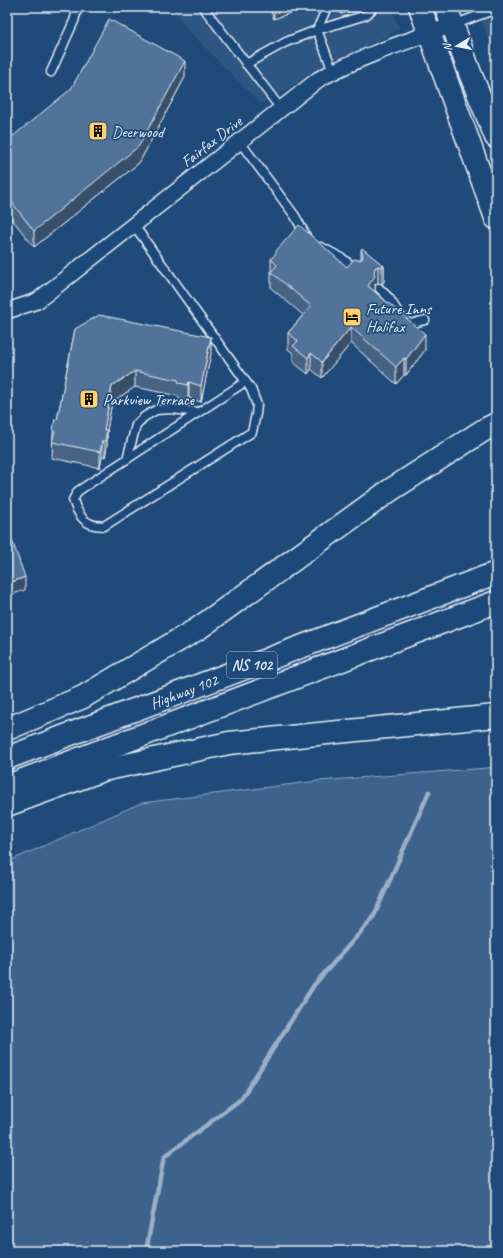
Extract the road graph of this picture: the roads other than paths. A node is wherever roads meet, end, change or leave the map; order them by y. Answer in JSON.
{"nodes":[{"id":1,"x":78,"y":7,"type":"edge"},
{"id":2,"x":202,"y":7,"type":"edge"},
{"id":3,"x":327,"y":7,"type":"edge"},
{"id":4,"x":372,"y":7,"type":"edge"},
{"id":5,"x":420,"y":7,"type":"edge"},
{"id":6,"x":496,"y":9,"type":"edge"},
{"id":7,"x":449,"y":16,"type":"edge"},
{"id":8,"x":317,"y":30,"type":"junction"},
{"id":9,"x":429,"y":34,"type":"junction"},
{"id":10,"x":246,"y":64,"type":"junction"},
{"id":11,"x":51,"y":72,"type":"dead end"},
{"id":12,"x":333,"y":72,"type":"junction"},
{"id":13,"x":281,"y":109,"type":"junction"},
{"id":14,"x":496,"y":137,"type":"edge"},
{"id":15,"x":240,"y":142,"type":"junction"},
{"id":16,"x":496,"y":218,"type":"edge"},
{"id":17,"x":134,"y":225,"type":"junction"},
{"id":18,"x":358,"y":271,"type":"edge"},
{"id":19,"x":379,"y":288,"type":"dead end"},
{"id":20,"x":7,"y":311,"type":"edge"},
{"id":21,"x":425,"y":320,"type":"dead end"},
{"id":22,"x":245,"y":382,"type":"junction"},
{"id":23,"x":198,"y":412,"type":"junction"},
{"id":24,"x":496,"y":424,"type":"edge"},
{"id":25,"x":127,"y":459,"type":"junction"},
{"id":26,"x":496,"y":573,"type":"edge"},
{"id":27,"x":496,"y":602,"type":"edge"},
{"id":28,"x":496,"y":716,"type":"edge"},
{"id":29,"x":7,"y":729,"type":"edge"},
{"id":30,"x":7,"y":758,"type":"edge"},
{"id":31,"x":7,"y":786,"type":"edge"},
{"id":32,"x":7,"y":805,"type":"edge"}],
"edges":[{"from":1,"to":11,"type":"lane"},
{"from":2,"to":10,"type":"lane"},
{"from":3,"to":8,"type":"lane"},
{"from":4,"to":8,"type":"lane"},
{"from":5,"to":9,"type":"main road"},
{"from":6,"to":7,"type":"lane"},
{"from":7,"to":9,"type":"street","name":"Fairfax Drive"},
{"from":7,"to":14,"type":"main road"},
{"from":8,"to":10,"type":"lane"},
{"from":8,"to":12,"type":"lane"},
{"from":9,"to":12,"type":"street","name":"Fairfax Drive"},
{"from":9,"to":16,"type":"main road"},
{"from":10,"to":13,"type":"lane"},
{"from":12,"to":13,"type":"street","name":"Fairfax Drive"},
{"from":13,"to":15,"type":"street","name":"Fairfax Drive"},
{"from":15,"to":17,"type":"street","name":"Fairfax Drive"},
{"from":15,"to":18,"type":"lane"},
{"from":17,"to":20,"type":"street","name":"Fairfax Drive"},
{"from":17,"to":22,"type":"lane"},
{"from":19,"to":21,"type":"lane"},
{"from":22,"to":23,"type":"lane"},
{"from":22,"to":25,"type":"lane"},
{"from":23,"to":25,"type":"lane"},
{"from":23,"to":25,"type":"lane"},
{"from":24,"to":29,"type":"main road"},
{"from":26,"to":30,"type":"main road","name":"Highway 102","number":"NS 102"},
{"from":27,"to":31,"type":"main road","name":"Highway 102","number":"NS 102"},
{"from":28,"to":32,"type":"main road"}]}
